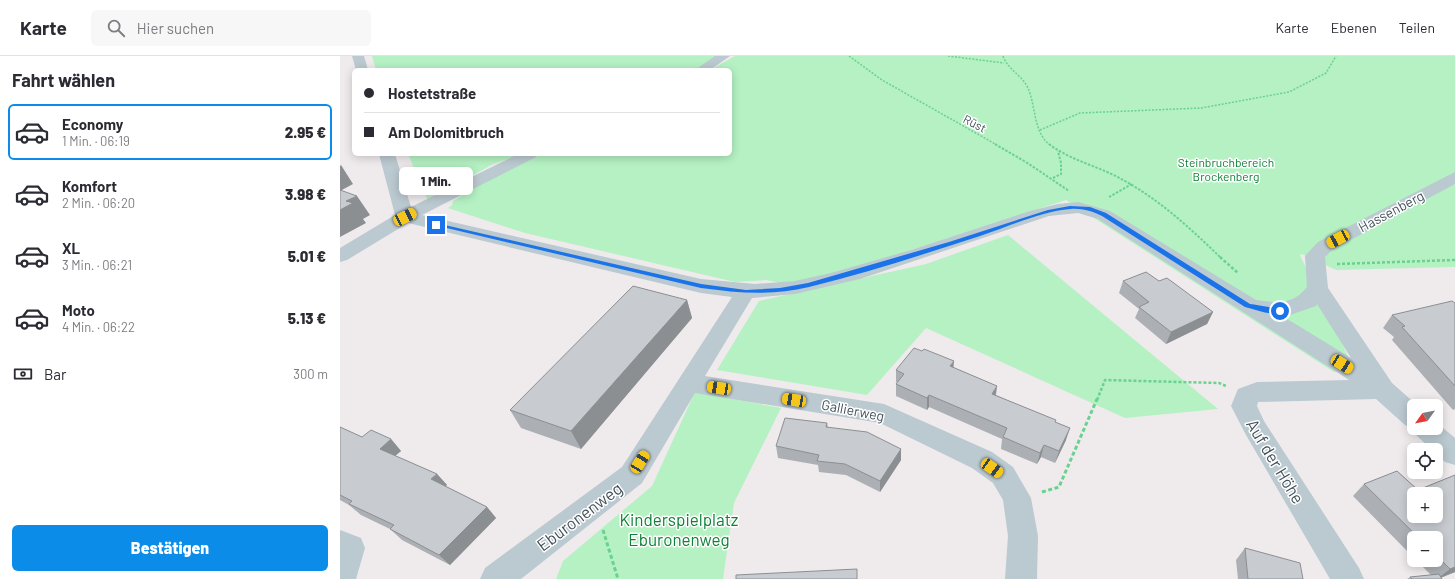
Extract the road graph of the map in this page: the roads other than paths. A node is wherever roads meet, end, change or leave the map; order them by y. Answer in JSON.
{"nodes":[{"id":1,"x":358,"y":56,"type":"edge"},
{"id":2,"x":724,"y":56,"type":"edge"},
{"id":3,"x":361,"y":68,"type":"edge"},
{"id":4,"x":704,"y":68,"type":"edge"},
{"id":5,"x":388,"y":156,"type":"edge"},
{"id":6,"x":526,"y":156,"type":"edge"},
{"id":7,"x":1455,"y":177,"type":"edge"},
{"id":8,"x":405,"y":217,"type":"junction"},
{"id":9,"x":340,"y":256,"type":"edge"},
{"id":10,"x":1318,"y":288,"type":"junction"},
{"id":11,"x":746,"y":292,"type":"junction"},
{"id":12,"x":1248,"y":305,"type":"junction"},
{"id":13,"x":689,"y":383,"type":"junction"},
{"id":14,"x":1382,"y":389,"type":"junction"},
{"id":15,"x":1407,"y":412,"type":"edge"},
{"id":16,"x":1433,"y":435,"type":"edge"},
{"id":17,"x":1455,"y":454,"type":"edge"},
{"id":18,"x":340,"y":544,"type":"edge"},
{"id":19,"x":340,"y":579,"type":"edge"},
{"id":20,"x":496,"y":579,"type":"edge"},
{"id":21,"x":1022,"y":579,"type":"edge"},
{"id":22,"x":1348,"y":579,"type":"edge"}],
"edges":[{"from":1,"to":3,"type":"street"},
{"from":2,"to":4,"type":"street"},
{"from":5,"to":8,"type":"street"},
{"from":6,"to":8,"type":"street"},
{"from":7,"to":10,"type":"street","name":"Hassenberg"},
{"from":8,"to":9,"type":"street"},
{"from":8,"to":11,"type":"street"},
{"from":10,"to":12,"type":"street"},
{"from":10,"to":14,"type":"street"},
{"from":11,"to":12,"type":"street"},
{"from":11,"to":13,"type":"street"},
{"from":12,"to":14,"type":"street"},
{"from":13,"to":20,"type":"street","name":"Eburonenweg"},
{"from":13,"to":21,"type":"street","name":"Gallierweg"},
{"from":14,"to":15,"type":"street"},
{"from":14,"to":22,"type":"street","name":"Auf der Höhe"},
{"from":16,"to":17,"type":"street"},
{"from":18,"to":19,"type":"street"}]}
